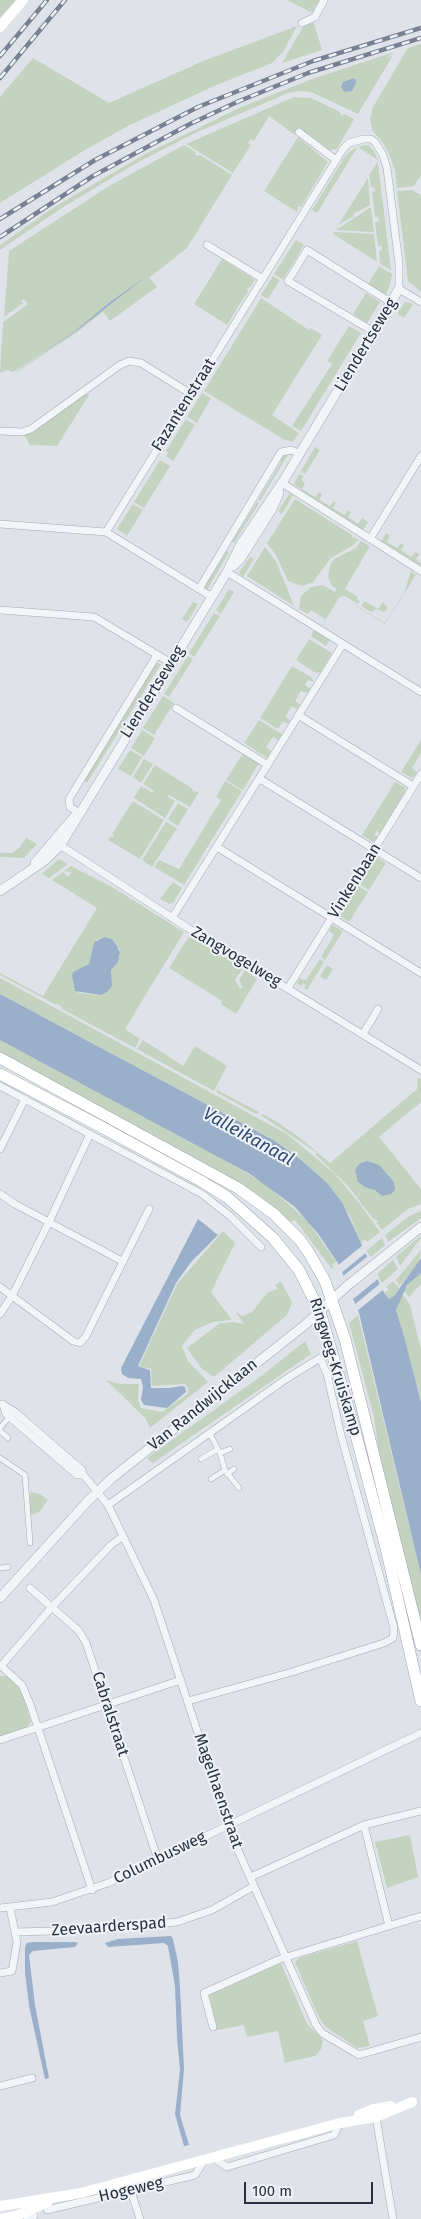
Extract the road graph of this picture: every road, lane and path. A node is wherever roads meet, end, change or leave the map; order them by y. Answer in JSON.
{"nodes":[{"id":1,"x":23,"y":0,"type":"edge"},
{"id":2,"x":324,"y":0,"type":"edge"},
{"id":3,"x":302,"y":23,"type":"dead end"},
{"id":4,"x":0,"y":27,"type":"edge"},
{"id":5,"x":299,"y":132,"type":"dead end"},
{"id":6,"x":374,"y":140,"type":"joint"},
{"id":7,"x":336,"y":160,"type":"junction"},
{"id":8,"x":207,"y":244,"type":"dead end"},
{"id":9,"x":263,"y":279,"type":"junction"},
{"id":10,"x":400,"y":289,"type":"junction"},
{"id":11,"x":421,"y":302,"type":"edge"},
{"id":12,"x":392,"y":303,"type":"junction"},
{"id":13,"x":374,"y":332,"type":"junction"},
{"id":14,"x":191,"y":394,"type":"junction"},
{"id":15,"x":0,"y":431,"type":"edge"},
{"id":16,"x":299,"y":454,"type":"junction"},
{"id":17,"x":421,"y":456,"type":"edge"},
{"id":18,"x":282,"y":483,"type":"junction"},
{"id":19,"x":0,"y":524,"type":"edge"},
{"id":20,"x":106,"y":532,"type":"junction"},
{"id":21,"x":370,"y":539,"type":"junction"},
{"id":22,"x":421,"y":571,"type":"edge"},
{"id":23,"x":227,"y":572,"type":"junction"},
{"id":24,"x":199,"y":589,"type":"junction"},
{"id":25,"x":212,"y":597,"type":"junction"},
{"id":26,"x":0,"y":610,"type":"edge"},
{"id":27,"x":343,"y":644,"type":"junction"},
{"id":28,"x":157,"y":655,"type":"junction"},
{"id":29,"x":171,"y":663,"type":"junction"},
{"id":30,"x":421,"y":692,"type":"edge"},
{"id":31,"x":176,"y":708,"type":"dead end"},
{"id":32,"x":298,"y":715,"type":"junction"},
{"id":33,"x":268,"y":764,"type":"junction"},
{"id":34,"x":421,"y":774,"type":"edge"},
{"id":35,"x":260,"y":778,"type":"junction"},
{"id":36,"x":414,"y":786,"type":"junction"},
{"id":37,"x":78,"y":812,"type":"junction"},
{"id":38,"x":57,"y":843,"type":"junction"},
{"id":39,"x":217,"y":847,"type":"junction"},
{"id":40,"x":375,"y":850,"type":"junction"},
{"id":41,"x":421,"y":878,"type":"edge"},
{"id":42,"x":0,"y":891,"type":"edge"},
{"id":43,"x":172,"y":918,"type":"junction"},
{"id":44,"x":332,"y":918,"type":"junction"},
{"id":45,"x":421,"y":972,"type":"edge"},
{"id":46,"x":288,"y":988,"type":"junction"},
{"id":47,"x":378,"y":1009,"type":"dead end"},
{"id":48,"x":363,"y":1034,"type":"junction"},
{"id":49,"x":0,"y":1058,"type":"edge"},
{"id":50,"x":421,"y":1070,"type":"edge"},
{"id":51,"x":0,"y":1074,"type":"edge"},
{"id":52,"x":0,"y":1086,"type":"edge"},
{"id":53,"x":25,"y":1099,"type":"junction"},
{"id":54,"x":90,"y":1134,"type":"junction"},
{"id":55,"x":0,"y":1149,"type":"edge"},
{"id":56,"x":0,"y":1194,"type":"edge"},
{"id":57,"x":149,"y":1209,"type":"dead end"},
{"id":58,"x":49,"y":1222,"type":"junction"},
{"id":59,"x":421,"y":1227,"type":"edge"},
{"id":60,"x":261,"y":1247,"type":"dead end"},
{"id":61,"x":122,"y":1261,"type":"junction"},
{"id":62,"x":0,"y":1287,"type":"edge"},
{"id":63,"x":12,"y":1296,"type":"junction"},
{"id":64,"x":332,"y":1298,"type":"junction"},
{"id":65,"x":320,"y":1312,"type":"junction"},
{"id":66,"x":0,"y":1314,"type":"edge"},
{"id":67,"x":320,"y":1358,"type":"joint"},
{"id":68,"x":1,"y":1403,"type":"edge"},
{"id":69,"x":12,"y":1414,"type":"junction"},
{"id":70,"x":0,"y":1429,"type":"edge"},
{"id":71,"x":210,"y":1434,"type":"junction"},
{"id":72,"x":8,"y":1438,"type":"dead end"},
{"id":73,"x":230,"y":1449,"type":"dead end"},
{"id":74,"x":219,"y":1451,"type":"junction"},
{"id":75,"x":0,"y":1458,"type":"edge"},
{"id":76,"x":201,"y":1459,"type":"dead end"},
{"id":77,"x":234,"y":1469,"type":"dead end"},
{"id":78,"x":226,"y":1472,"type":"junction"},
{"id":79,"x":211,"y":1479,"type":"dead end"},
{"id":80,"x":239,"y":1488,"type":"dead end"},
{"id":81,"x":99,"y":1491,"type":"junction"},
{"id":82,"x":108,"y":1505,"type":"junction"},
{"id":83,"x":122,"y":1537,"type":"junction"},
{"id":84,"x":30,"y":1543,"type":"dead end"},
{"id":85,"x":8,"y":1567,"type":"dead end"},
{"id":86,"x":0,"y":1568,"type":"edge"},
{"id":87,"x":30,"y":1588,"type":"dead end"},
{"id":88,"x":0,"y":1598,"type":"edge"},
{"id":89,"x":51,"y":1608,"type":"junction"},
{"id":90,"x":421,"y":1646,"type":"edge"},
{"id":91,"x":0,"y":1665,"type":"edge"},
{"id":92,"x":181,"y":1680,"type":"junction"},
{"id":93,"x":188,"y":1701,"type":"junction"},
{"id":94,"x":421,"y":1701,"type":"edge"},
{"id":95,"x":108,"y":1704,"type":"junction"},
{"id":96,"x":38,"y":1728,"type":"junction"},
{"id":97,"x":421,"y":1733,"type":"edge"},
{"id":98,"x":0,"y":1740,"type":"edge"},
{"id":99,"x":421,"y":1811,"type":"edge"},
{"id":100,"x":364,"y":1825,"type":"junction"},
{"id":101,"x":228,"y":1826,"type":"junction"},
{"id":102,"x":158,"y":1860,"type":"junction"},
{"id":103,"x":251,"y":1877,"type":"junction"},
{"id":104,"x":254,"y":1886,"type":"junction"},
{"id":105,"x":92,"y":1890,"type":"junction"},
{"id":106,"x":0,"y":1908,"type":"edge"},
{"id":107,"x":10,"y":1908,"type":"junction"},
{"id":108,"x":421,"y":1916,"type":"edge"},
{"id":109,"x":388,"y":1926,"type":"junction"},
{"id":110,"x":15,"y":1932,"type":"junction"},
{"id":111,"x":286,"y":1957,"type":"junction"},
{"id":112,"x":0,"y":1973,"type":"edge"},
{"id":113,"x":213,"y":2027,"type":"dead end"},
{"id":114,"x":421,"y":2037,"type":"edge"},
{"id":115,"x":32,"y":2078,"type":"dead end"},
{"id":116,"x":0,"y":2086,"type":"edge"},
{"id":117,"x":417,"y":2101,"type":"edge"},
{"id":118,"x":376,"y":2117,"type":"junction"},
{"id":119,"x":340,"y":2123,"type":"junction"},
{"id":120,"x":209,"y":2158,"type":"junction"},
{"id":121,"x":131,"y":2191,"type":"junction"},
{"id":122,"x":54,"y":2199,"type":"junction"},
{"id":123,"x":0,"y":2206,"type":"edge"},
{"id":124,"x":47,"y":2210,"type":"dead end"},
{"id":125,"x":0,"y":2219,"type":"edge"},
{"id":126,"x":140,"y":2219,"type":"edge"},
{"id":127,"x":393,"y":2219,"type":"edge"}],
"edges":[{"from":1,"to":4,"type":"main road"},
{"from":2,"to":3,"type":"street"},
{"from":5,"to":7,"type":"street"},
{"from":6,"to":7,"type":"street","name":"Fazantenstraat"},
{"from":6,"to":10,"type":"street","name":"Liendertseweg"},
{"from":7,"to":9,"type":"street","name":"Fazantenstraat"},
{"from":8,"to":9,"type":"street"},
{"from":9,"to":14,"type":"street","name":"Fazantenstraat"},
{"from":10,"to":11,"type":"street"},
{"from":10,"to":12,"type":"street","name":"Liendertseweg"},
{"from":12,"to":13,"type":"street","name":"Liendertseweg"},
{"from":12,"to":13,"type":"street"},
{"from":13,"to":16,"type":"street","name":"Liendertseweg"},
{"from":14,"to":15,"type":"street"},
{"from":14,"to":20,"type":"street","name":"Fazantenstraat"},
{"from":16,"to":18,"type":"street","name":"Liendertseweg"},
{"from":16,"to":24,"type":"street"},
{"from":17,"to":21,"type":"street"},
{"from":18,"to":21,"type":"street"},
{"from":18,"to":23,"type":"street","name":"Liendertseweg"},
{"from":19,"to":20,"type":"street"},
{"from":20,"to":24,"type":"street"},
{"from":21,"to":22,"type":"street"},
{"from":23,"to":25,"type":"street","name":"Liendertseweg"},
{"from":23,"to":27,"type":"street"},
{"from":24,"to":25,"type":"street"},
{"from":25,"to":29,"type":"street","name":"Liendertseweg"},
{"from":26,"to":28,"type":"street"},
{"from":27,"to":30,"type":"street"},
{"from":27,"to":32,"type":"street"},
{"from":28,"to":29,"type":"street"},
{"from":28,"to":37,"type":"street","name":"Liendertseweg"},
{"from":29,"to":37,"type":"street","name":"Liendertseweg"},
{"from":31,"to":33,"type":"street"},
{"from":32,"to":33,"type":"street"},
{"from":32,"to":36,"type":"street"},
{"from":33,"to":35,"type":"street"},
{"from":34,"to":36,"type":"street","name":"Vinkenbaan"},
{"from":35,"to":39,"type":"street"},
{"from":35,"to":40,"type":"street"},
{"from":36,"to":40,"type":"street","name":"Vinkenbaan"},
{"from":37,"to":38,"type":"street","name":"Liendertseweg"},
{"from":38,"to":42,"type":"street","name":"Liendertseweg"},
{"from":38,"to":43,"type":"street","name":"Zangvogelweg"},
{"from":39,"to":43,"type":"street"},
{"from":39,"to":44,"type":"street"},
{"from":40,"to":41,"type":"street"},
{"from":40,"to":44,"type":"street","name":"Vinkenbaan"},
{"from":43,"to":46,"type":"street","name":"Zangvogelweg"},
{"from":44,"to":45,"type":"street"},
{"from":44,"to":46,"type":"street","name":"Vinkenbaan"},
{"from":46,"to":48,"type":"street","name":"Zangvogelweg"},
{"from":47,"to":48,"type":"street"},
{"from":48,"to":50,"type":"street","name":"Zangvogelweg"},
{"from":49,"to":64,"type":"main road","name":"Ringweg-Kruiskamp"},
{"from":51,"to":65,"type":"main road","name":"Ringweg-Kruiskamp"},
{"from":52,"to":53,"type":"street"},
{"from":53,"to":54,"type":"street"},
{"from":53,"to":55,"type":"street"},
{"from":54,"to":58,"type":"street"},
{"from":54,"to":60,"type":"street"},
{"from":56,"to":58,"type":"street"},
{"from":57,"to":61,"type":"street"},
{"from":58,"to":61,"type":"street"},
{"from":58,"to":63,"type":"street"},
{"from":59,"to":64,"type":"street","name":"Van Randwijcklaan"},
{"from":61,"to":63,"type":"street"},
{"from":62,"to":63,"type":"street"},
{"from":63,"to":66,"type":"street"},
{"from":64,"to":65,"type":"street","name":"Van Randwijcklaan"},
{"from":64,"to":90,"type":"main road","name":"Ringweg-Kruiskamp"},
{"from":65,"to":81,"type":"street","name":"Van Randwijcklaan"},
{"from":65,"to":94,"type":"main road","name":"Ringweg-Kruiskamp"},
{"from":67,"to":71,"type":"street","name":"Van Randwijcklaan"},
{"from":67,"to":93,"type":"street","name":"Ringweg-Kruiskamp"},
{"from":68,"to":69,"type":"street"},
{"from":69,"to":70,"type":"street"},
{"from":69,"to":81,"type":"street","name":"Magelhaenstraat"},
{"from":70,"to":72,"type":"street"},
{"from":71,"to":74,"type":"street"},
{"from":71,"to":82,"type":"street","name":"Van Randwijcklaan"},
{"from":73,"to":74,"type":"street"},
{"from":74,"to":76,"type":"street"},
{"from":74,"to":78,"type":"street"},
{"from":75,"to":84,"type":"street"},
{"from":77,"to":78,"type":"street"},
{"from":78,"to":79,"type":"street"},
{"from":78,"to":80,"type":"street"},
{"from":81,"to":82,"type":"street","name":"Magelhaenstraat"},
{"from":81,"to":88,"type":"street","name":"Van Randwijcklaan"},
{"from":82,"to":83,"type":"street","name":"Magelhaenstraat"},
{"from":83,"to":89,"type":"street"},
{"from":83,"to":92,"type":"street","name":"Magelhaenstraat"},
{"from":85,"to":86,"type":"street"},
{"from":87,"to":89,"type":"street","name":"Cabralstraat"},
{"from":89,"to":91,"type":"street"},
{"from":89,"to":95,"type":"street","name":"Cabralstraat"},
{"from":91,"to":96,"type":"street"},
{"from":92,"to":93,"type":"street","name":"Magelhaenstraat"},
{"from":92,"to":95,"type":"street"},
{"from":93,"to":101,"type":"street","name":"Magelhaenstraat"},
{"from":95,"to":96,"type":"street"},
{"from":95,"to":102,"type":"street","name":"Cabralstraat"},
{"from":96,"to":98,"type":"street"},
{"from":96,"to":105,"type":"street"},
{"from":97,"to":101,"type":"street","name":"Columbusweg"},
{"from":99,"to":100,"type":"street"},
{"from":100,"to":103,"type":"street"},
{"from":100,"to":109,"type":"street"},
{"from":101,"to":102,"type":"street","name":"Columbusweg"},
{"from":101,"to":103,"type":"street","name":"Magelhaenstraat"},
{"from":102,"to":105,"type":"street","name":"Columbusweg"},
{"from":103,"to":104,"type":"street","name":"Magelhaenstraat"},
{"from":104,"to":110,"type":"street","name":"Zeevaarderspad"},
{"from":104,"to":111,"type":"street","name":"Magelhaenstraat"},
{"from":105,"to":107,"type":"street","name":"Columbusweg"},
{"from":106,"to":107,"type":"street","name":"Columbusweg"},
{"from":107,"to":110,"type":"street"},
{"from":108,"to":109,"type":"street"},
{"from":109,"to":111,"type":"street"},
{"from":110,"to":112,"type":"street"},
{"from":111,"to":113,"type":"street"},
{"from":111,"to":114,"type":"street","name":"Magelhaenstraat"},
{"from":115,"to":116,"type":"street"},
{"from":117,"to":118,"type":"main road","name":"Hogeweg"},
{"from":117,"to":119,"type":"main road","name":"Hogeweg"},
{"from":118,"to":119,"type":"main road","name":"Hogeweg"},
{"from":118,"to":127,"type":"street"},
{"from":119,"to":120,"type":"main road","name":"Hogeweg"},
{"from":120,"to":121,"type":"street","name":"Hogeweg"},
{"from":120,"to":122,"type":"main road","name":"Hogeweg"},
{"from":121,"to":124,"type":"street","name":"Hogeweg"},
{"from":121,"to":126,"type":"street"},
{"from":122,"to":123,"type":"main road","name":"Hogeweg"},
{"from":122,"to":125,"type":"main road","name":"Hogeweg"}]}
